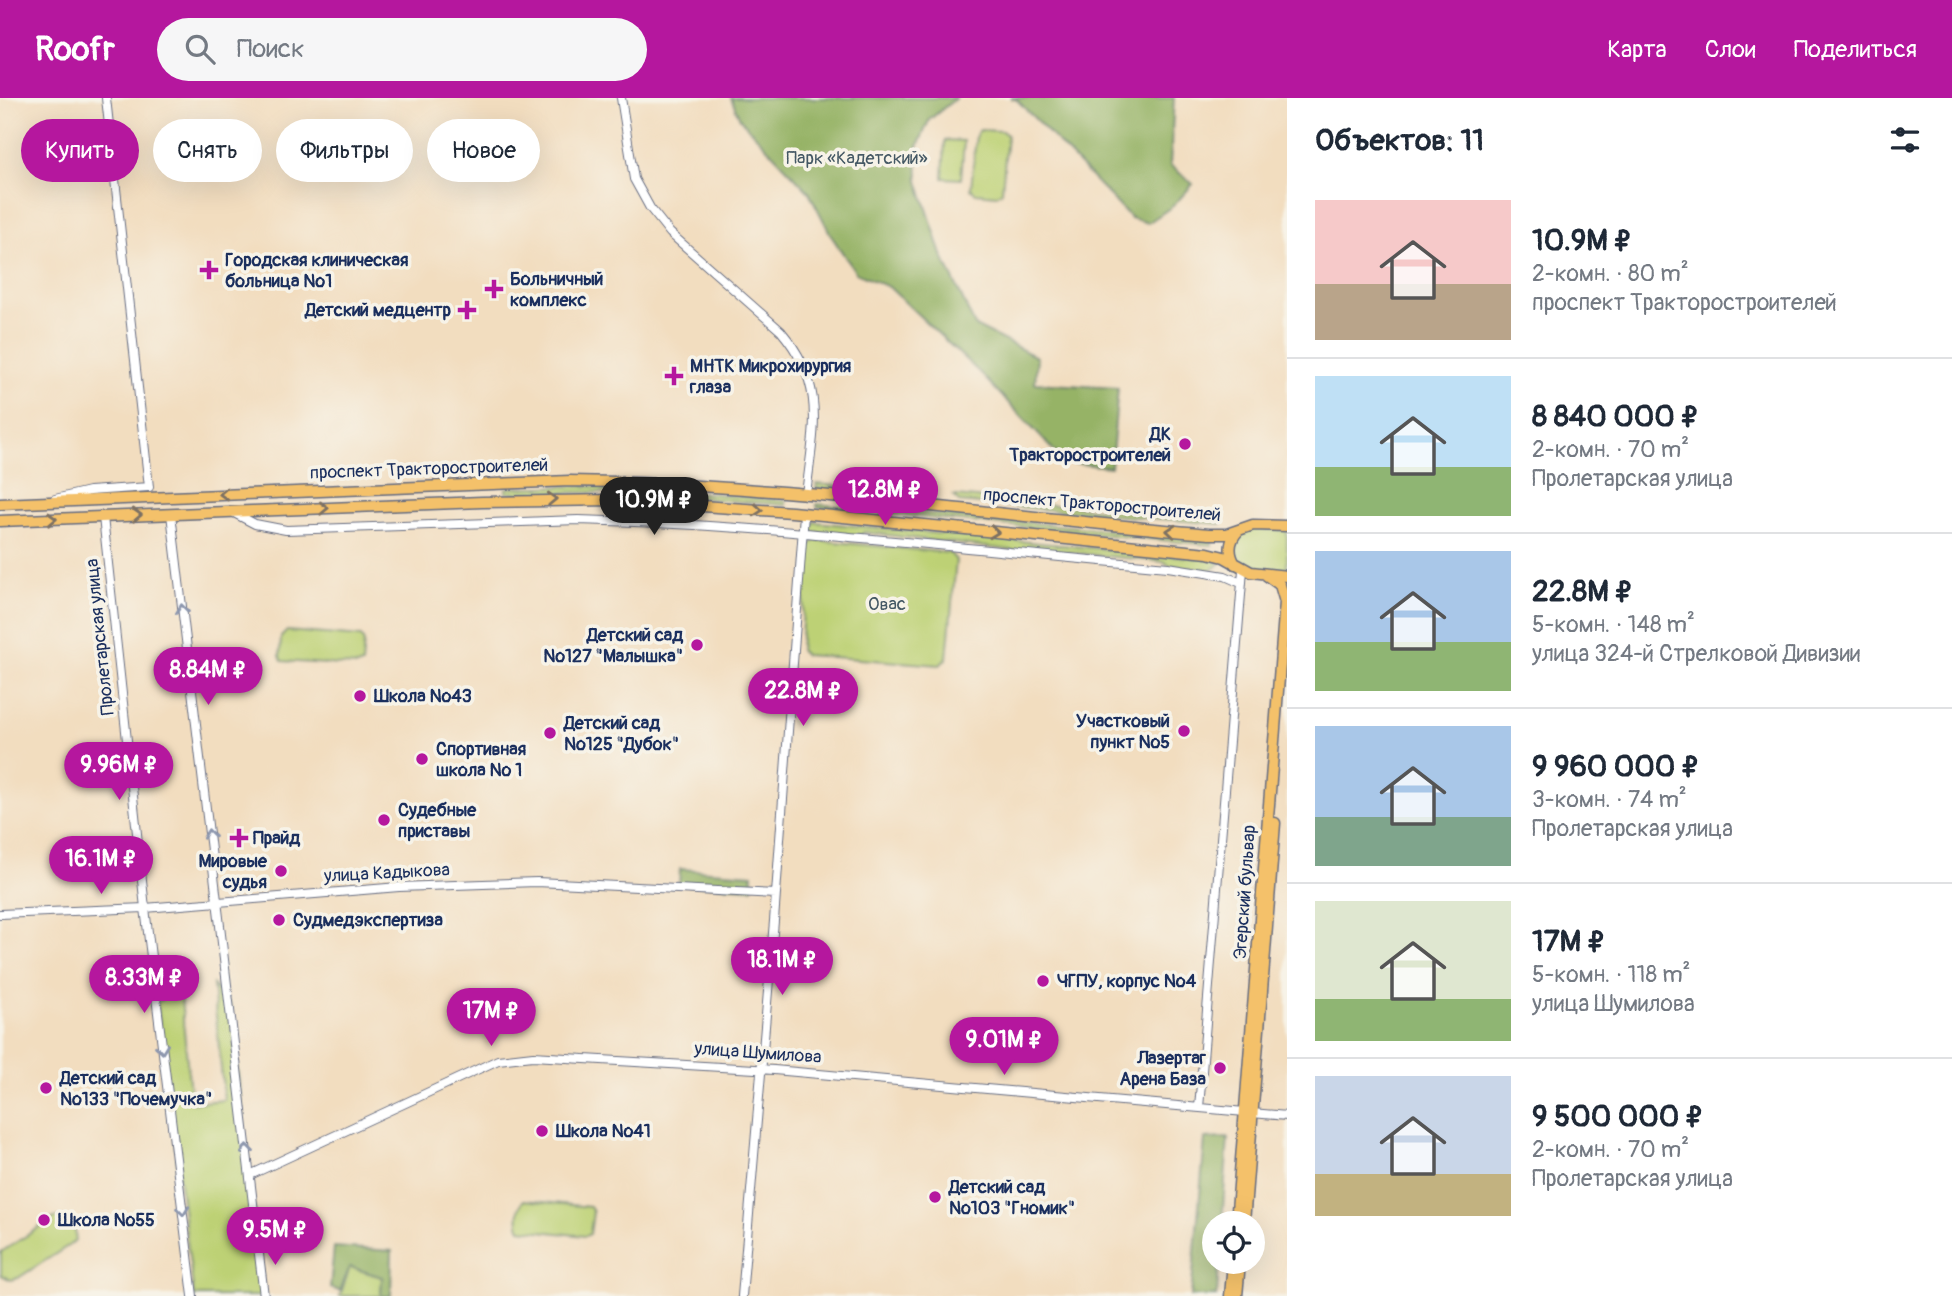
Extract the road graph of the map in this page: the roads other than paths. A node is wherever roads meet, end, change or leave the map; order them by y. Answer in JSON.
{"nodes":[{"id":1,"x":106,"y":98,"type":"edge"},
{"id":2,"x":621,"y":98,"type":"edge"},
{"id":3,"x":495,"y":484,"type":"junction"},
{"id":4,"x":149,"y":487,"type":"junction"},
{"id":5,"x":396,"y":488,"type":"junction"},
{"id":6,"x":257,"y":493,"type":"junction"},
{"id":7,"x":806,"y":495,"type":"junction"},
{"id":8,"x":164,"y":497,"type":"junction"},
{"id":9,"x":109,"y":499,"type":"junction"},
{"id":10,"x":496,"y":501,"type":"junction"},
{"id":11,"x":41,"y":502,"type":"junction"},
{"id":12,"x":0,"y":503,"type":"edge"},
{"id":13,"x":397,"y":505,"type":"junction"},
{"id":14,"x":258,"y":511,"type":"junction"},
{"id":15,"x":232,"y":512,"type":"junction"},
{"id":16,"x":171,"y":514,"type":"junction"},
{"id":17,"x":804,"y":514,"type":"junction"},
{"id":18,"x":1287,"y":514,"type":"edge"},
{"id":19,"x":103,"y":517,"type":"junction"},
{"id":20,"x":0,"y":521,"type":"edge"},
{"id":21,"x":1271,"y":525,"type":"junction"},
{"id":22,"x":1287,"y":526,"type":"edge"},
{"id":23,"x":1239,"y":530,"type":"junction"},
{"id":24,"x":803,"y":534,"type":"junction"},
{"id":25,"x":1239,"y":567,"type":"junction"},
{"id":26,"x":1264,"y":574,"type":"junction"},
{"id":27,"x":1287,"y":576,"type":"edge"},
{"id":28,"x":1241,"y":583,"type":"junction"},
{"id":29,"x":1287,"y":663,"type":"edge"},
{"id":30,"x":1276,"y":757,"type":"junction"},
{"id":31,"x":776,"y":894,"type":"junction"},
{"id":32,"x":218,"y":902,"type":"junction"},
{"id":33,"x":145,"y":908,"type":"junction"},
{"id":34,"x":0,"y":914,"type":"edge"},
{"id":35,"x":762,"y":1070,"type":"junction"},
{"id":36,"x":1199,"y":1108,"type":"junction"},
{"id":37,"x":1248,"y":1112,"type":"junction"},
{"id":38,"x":1287,"y":1116,"type":"edge"},
{"id":39,"x":250,"y":1175,"type":"junction"},
{"id":40,"x":1237,"y":1211,"type":"edge"},
{"id":41,"x":1244,"y":1211,"type":"edge"},
{"id":42,"x":1234,"y":1274,"type":"edge"},
{"id":43,"x":1236,"y":1274,"type":"edge"},
{"id":44,"x":1235,"y":1278,"type":"junction"},
{"id":45,"x":193,"y":1296,"type":"edge"},
{"id":46,"x":264,"y":1296,"type":"edge"},
{"id":47,"x":743,"y":1296,"type":"edge"},
{"id":48,"x":1230,"y":1296,"type":"edge"},
{"id":49,"x":1237,"y":1296,"type":"edge"}],
"edges":[{"from":1,"to":4,"type":"street"},
{"from":2,"to":7,"type":"street"},
{"from":3,"to":5,"type":"main road","name":"проспект Тракторостроителей"},
{"from":3,"to":7,"type":"main road","name":"проспект Тракторостроителей"},
{"from":3,"to":10,"type":"main road"},
{"from":4,"to":8,"type":"street"},
{"from":4,"to":11,"type":"street"},
{"from":5,"to":6,"type":"main road","name":"проспект Тракторостроителей"},
{"from":5,"to":13,"type":"main road"},
{"from":6,"to":8,"type":"main road","name":"проспект Тракторостроителей","one_way":true},
{"from":6,"to":14,"type":"main road"},
{"from":7,"to":17,"type":"main road"},
{"from":23,"to":7,"type":"main road","name":"проспект Тракторостроителей","one_way":true},
{"from":8,"to":9,"type":"main road","name":"проспект Тракторостроителей"},
{"from":8,"to":16,"type":"main road"},
{"from":9,"to":11,"type":"main road","name":"проспект Тракторостроителей"},
{"from":9,"to":19,"type":"main road"},
{"from":10,"to":13,"type":"main road","name":"проспект Тракторостроителей"},
{"from":10,"to":17,"type":"main road","name":"проспект Тракторостроителей","one_way":true},
{"from":11,"to":12,"type":"main road","name":"проспект Тракторостроителей"},
{"from":14,"to":13,"type":"main road","name":"проспект Тракторостроителей","one_way":true},
{"from":14,"to":15,"type":"main road","name":"проспект Тракторостроителей"},
{"from":15,"to":16,"type":"main road","name":"проспект Тракторостроителей"},
{"from":15,"to":24,"type":"street"},
{"from":19,"to":16,"type":"main road","name":"проспект Тракторостроителей","one_way":true},
{"from":32,"to":16,"type":"street","one_way":true},
{"from":17,"to":24,"type":"street"},
{"from":17,"to":25,"type":"main road","name":"проспект Тракторостроителей","one_way":true},
{"from":18,"to":21,"type":"main road"},
{"from":20,"to":19,"type":"main road","name":"проспект Тракторостроителей","one_way":true},
{"from":19,"to":33,"type":"street","name":"Пролетарская улица"},
{"from":21,"to":22,"type":"main road"},
{"from":21,"to":23,"type":"main road","name":"проспект Тракторостроителей"},
{"from":23,"to":25,"type":"main road"},
{"from":24,"to":28,"type":"street"},
{"from":24,"to":31,"type":"street"},
{"from":25,"to":26,"type":"main road","name":"проспект Тракторостроителей"},
{"from":25,"to":28,"type":"street"},
{"from":26,"to":27,"type":"main road","name":"проспект Тракторостроителей"},
{"from":26,"to":30,"type":"main road","name":"Эгерский бульвар"},
{"from":28,"to":36,"type":"street"},
{"from":29,"to":30,"type":"main road","name":"Эгерский бульвар"},
{"from":30,"to":37,"type":"main road","name":"Эгерский бульвар"},
{"from":31,"to":32,"type":"street","name":"улица Кадыкова"},
{"from":31,"to":35,"type":"street"},
{"from":32,"to":33,"type":"street","name":"улица Кадыкова"},
{"from":39,"to":32,"type":"street","one_way":true},
{"from":33,"to":34,"type":"street","name":"улица Кадыкова"},
{"from":33,"to":45,"type":"street","name":"Пролетарская улица","one_way":true},
{"from":35,"to":36,"type":"street","name":"улица Шумилова"},
{"from":35,"to":39,"type":"street","name":"улица Шумилова"},
{"from":35,"to":47,"type":"street"},
{"from":36,"to":37,"type":"street","name":"улица Шумилова"},
{"from":37,"to":38,"type":"street","name":"улица Шумилова"},
{"from":37,"to":40,"type":"main road","name":"Эгерский бульвар"},
{"from":37,"to":41,"type":"main road","name":"Эгерский бульвар"},
{"from":39,"to":46,"type":"street"},
{"from":42,"to":44,"type":"main road"},
{"from":43,"to":44,"type":"main road"},
{"from":44,"to":48,"type":"main road"},
{"from":44,"to":49,"type":"main road"}]}
